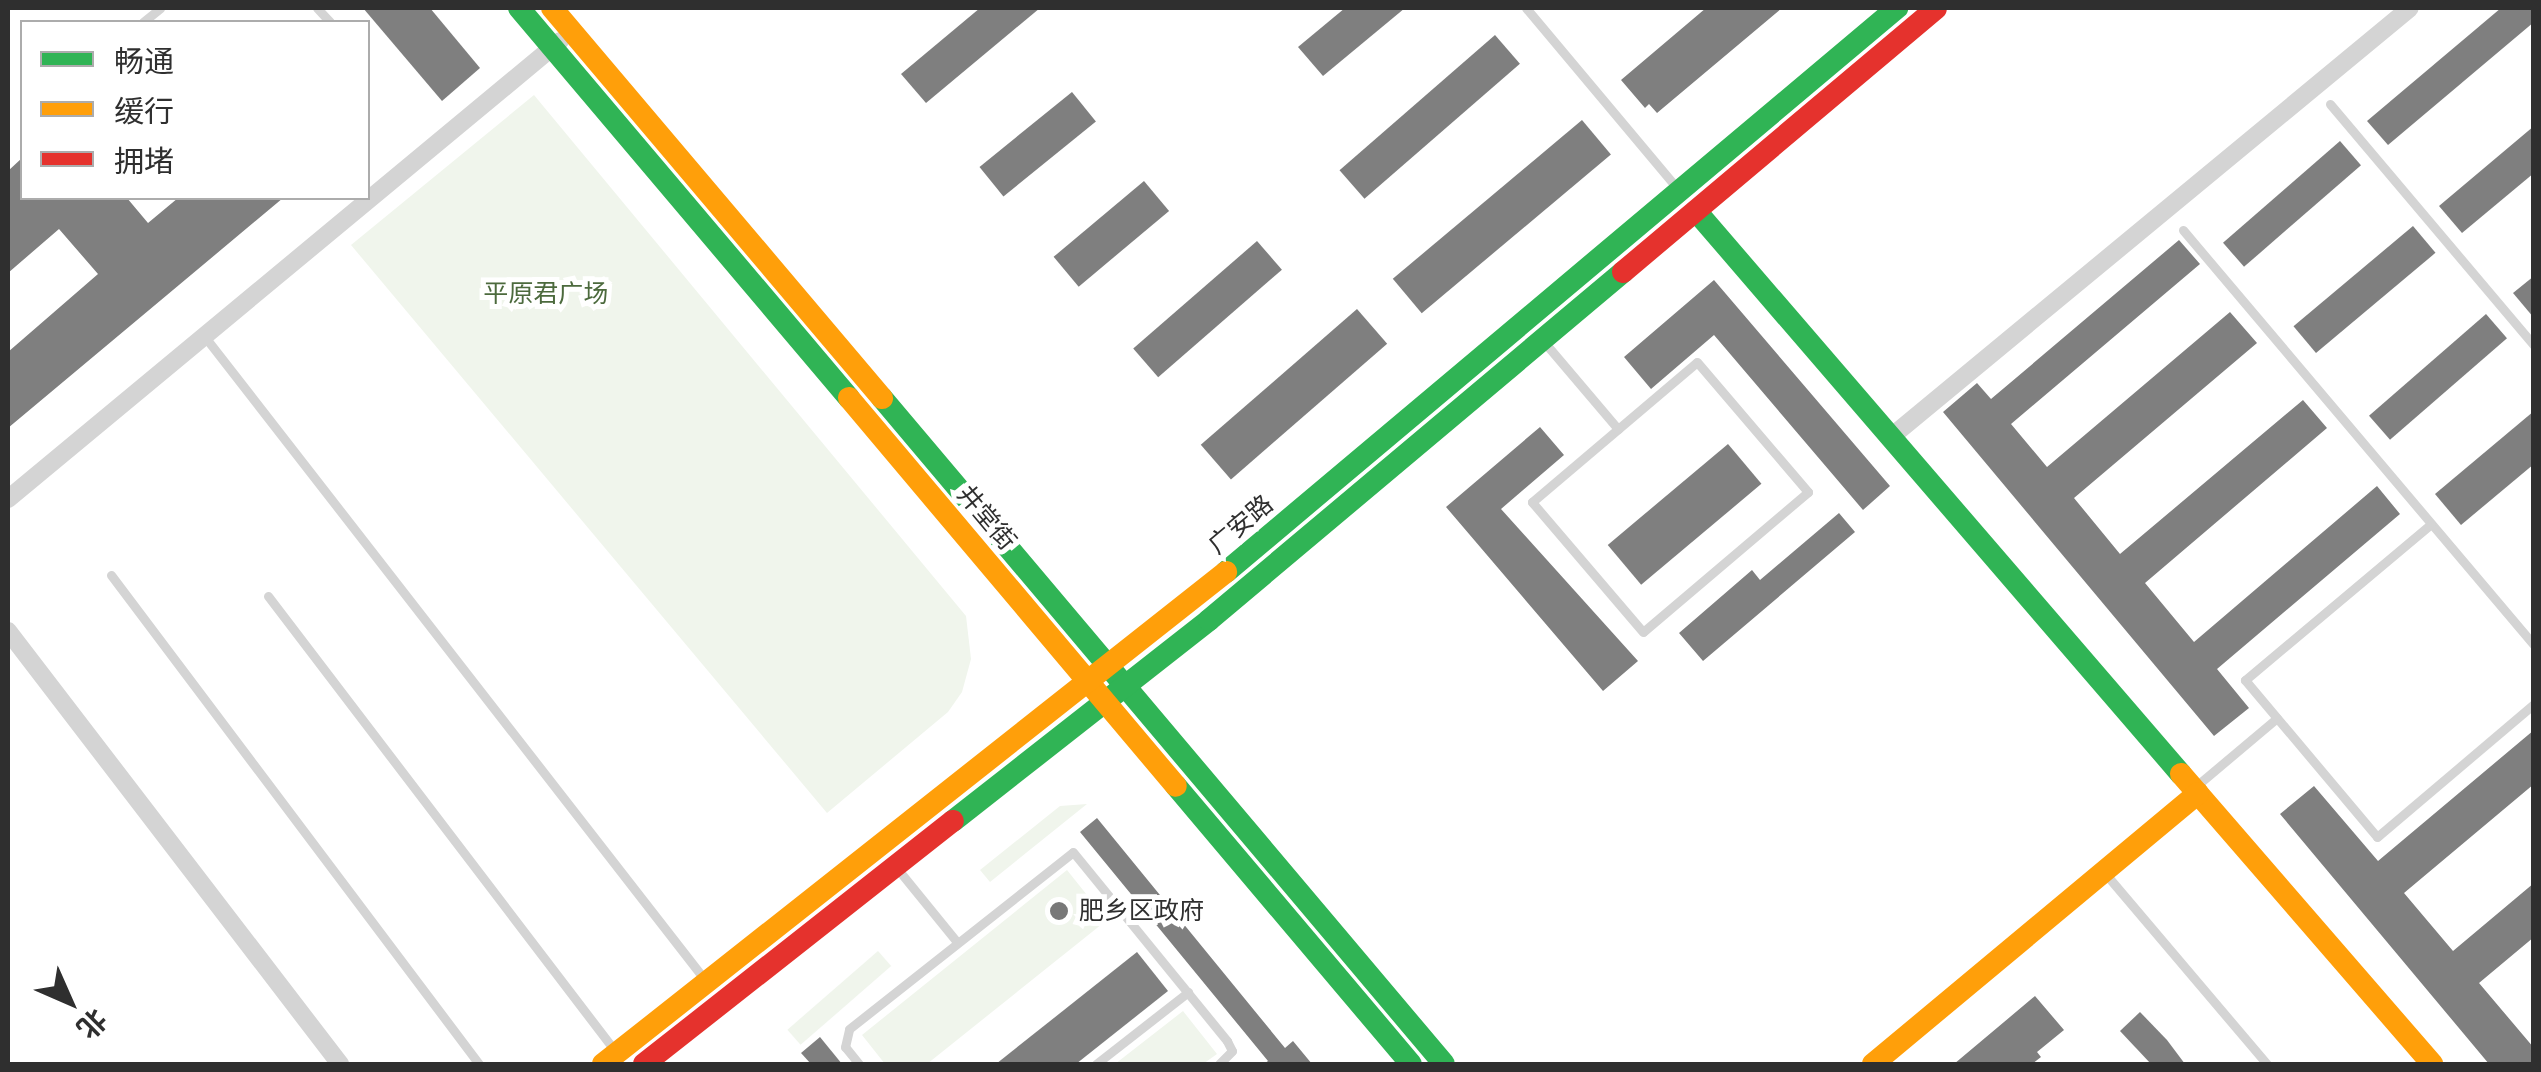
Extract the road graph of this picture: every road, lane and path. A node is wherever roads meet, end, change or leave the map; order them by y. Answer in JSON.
{"nodes":[{"id":1,"x":519,"y":8,"type":"edge"},
{"id":2,"x":552,"y":8,"type":"edge"},
{"id":3,"x":1526,"y":8,"type":"edge"},
{"id":4,"x":1897,"y":8,"type":"edge"},
{"id":5,"x":1936,"y":8,"type":"edge"},
{"id":6,"x":2410,"y":8,"type":"edge"},
{"id":7,"x":573,"y":32,"type":"junction"},
{"id":8,"x":552,"y":47,"type":"junction"},
{"id":9,"x":2330,"y":104,"type":"dead end"},
{"id":10,"x":1680,"y":191,"type":"junction"},
{"id":11,"x":370,"y":198,"type":"edge"},
{"id":12,"x":368,"y":200,"type":"edge"},
{"id":13,"x":1696,"y":211,"type":"junction"},
{"id":14,"x":2183,"y":230,"type":"dead end"},
{"id":15,"x":204,"y":336,"type":"junction"},
{"id":16,"x":1543,"y":340,"type":"junction"},
{"id":17,"x":2534,"y":345,"type":"edge"},
{"id":18,"x":1618,"y":429,"type":"junction"},
{"id":19,"x":1891,"y":437,"type":"junction"},
{"id":20,"x":8,"y":499,"type":"edge"},
{"id":21,"x":2430,"y":524,"type":"junction"},
{"id":22,"x":110,"y":576,"type":"dead end"},
{"id":23,"x":268,"y":596,"type":"dead end"},
{"id":24,"x":8,"y":631,"type":"edge"},
{"id":25,"x":2534,"y":645,"type":"edge"},
{"id":26,"x":1108,"y":666,"type":"junction"},
{"id":27,"x":1088,"y":682,"type":"junction"},
{"id":28,"x":1125,"y":686,"type":"junction"},
{"id":29,"x":1105,"y":702,"type":"junction"},
{"id":30,"x":2534,"y":704,"type":"edge"},
{"id":31,"x":2276,"y":718,"type":"junction"},
{"id":32,"x":2196,"y":790,"type":"junction"},
{"id":33,"x":894,"y":866,"type":"junction"},
{"id":34,"x":2104,"y":872,"type":"junction"},
{"id":35,"x":957,"y":942,"type":"junction"},
{"id":36,"x":706,"y":982,"type":"junction"},
{"id":37,"x":1188,"y":992,"type":"junction"},
{"id":38,"x":610,"y":1059,"type":"edge"},
{"id":39,"x":340,"y":1064,"type":"edge"},
{"id":40,"x":479,"y":1064,"type":"edge"},
{"id":41,"x":644,"y":1064,"type":"edge"},
{"id":42,"x":859,"y":1064,"type":"edge"},
{"id":43,"x":1096,"y":1064,"type":"edge"},
{"id":44,"x":1219,"y":1064,"type":"edge"},
{"id":45,"x":1411,"y":1064,"type":"edge"},
{"id":46,"x":1444,"y":1064,"type":"edge"},
{"id":47,"x":1873,"y":1064,"type":"edge"},
{"id":48,"x":2267,"y":1064,"type":"edge"},
{"id":49,"x":2432,"y":1064,"type":"edge"}],
"edges":[{"from":1,"to":8,"type":"main road","name":"井堂街"},
{"from":2,"to":7,"type":"main road","name":"井堂街"},
{"from":3,"to":10,"type":"lane"},
{"from":4,"to":10,"type":"main road","name":"广安路"},
{"from":5,"to":13,"type":"main road"},
{"from":6,"to":19,"type":"street"},
{"from":7,"to":8,"type":"street"},
{"from":7,"to":26,"type":"main road","name":"井堂街"},
{"from":8,"to":11,"type":"street"},
{"from":8,"to":27,"type":"main road","name":"井堂街"},
{"from":9,"to":17,"type":"lane"},
{"from":10,"to":26,"type":"main road","name":"广安路"},
{"from":12,"to":15,"type":"street"},
{"from":13,"to":16,"type":"main road"},
{"from":13,"to":19,"type":"main road"},
{"from":14,"to":21,"type":"lane"},
{"from":15,"to":20,"type":"street"},
{"from":15,"to":36,"type":"lane"},
{"from":16,"to":18,"type":"lane"},
{"from":16,"to":28,"type":"main road"},
{"from":18,"to":18,"type":"lane"},
{"from":19,"to":32,"type":"main road"},
{"from":21,"to":25,"type":"lane"},
{"from":21,"to":31,"type":"lane"},
{"from":22,"to":40,"type":"lane"},
{"from":23,"to":38,"type":"lane"},
{"from":24,"to":39,"type":"street"},
{"from":26,"to":27,"type":"main road","name":"广安路"},
{"from":26,"to":28,"type":"main road","name":"井堂街"},
{"from":27,"to":29,"type":"main road","name":"井堂街"},
{"from":27,"to":36,"type":"main road","name":"广安路"},
{"from":28,"to":29,"type":"main road"},
{"from":28,"to":46,"type":"main road","name":"井堂街"},
{"from":29,"to":33,"type":"main road"},
{"from":29,"to":45,"type":"main road","name":"井堂街"},
{"from":30,"to":31,"type":"lane"},
{"from":31,"to":32,"type":"lane"},
{"from":32,"to":34,"type":"main road"},
{"from":32,"to":49,"type":"main road"},
{"from":33,"to":35,"type":"lane"},
{"from":33,"to":41,"type":"main road"},
{"from":34,"to":47,"type":"main road"},
{"from":34,"to":48,"type":"lane"},
{"from":35,"to":37,"type":"lane"},
{"from":35,"to":42,"type":"lane"},
{"from":36,"to":38,"type":"main road","name":"广安路"},
{"from":37,"to":43,"type":"lane"},
{"from":37,"to":44,"type":"lane"}]}
